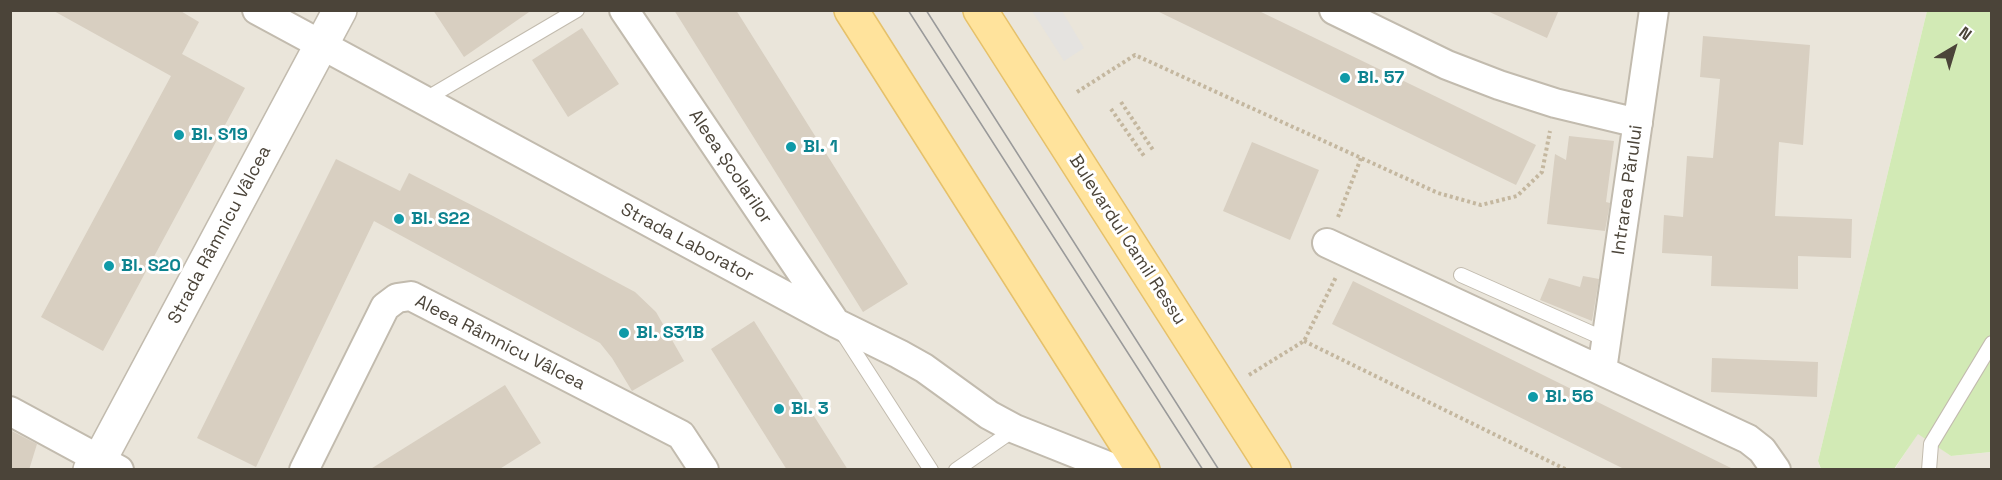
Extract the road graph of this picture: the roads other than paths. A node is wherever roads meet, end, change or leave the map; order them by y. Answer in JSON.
{"nodes":[{"id":1,"x":257,"y":10,"type":"edge"},
{"id":2,"x":340,"y":10,"type":"edge"},
{"id":3,"x":577,"y":10,"type":"edge"},
{"id":4,"x":624,"y":10,"type":"edge"},
{"id":5,"x":851,"y":10,"type":"edge"},
{"id":6,"x":980,"y":10,"type":"edge"},
{"id":7,"x":1334,"y":10,"type":"edge"},
{"id":8,"x":1654,"y":10,"type":"edge"},
{"id":9,"x":321,"y":46,"type":"junction"},
{"id":10,"x":422,"y":101,"type":"junction"},
{"id":11,"x":1638,"y":123,"type":"junction"},
{"id":12,"x":1338,"y":248,"type":"road end"},
{"id":13,"x":1461,"y":275,"type":"dead end"},
{"id":14,"x":836,"y":323,"type":"junction"},
{"id":15,"x":1607,"y":340,"type":"junction"},
{"id":16,"x":1992,"y":343,"type":"edge"},
{"id":17,"x":1602,"y":370,"type":"junction"},
{"id":18,"x":10,"y":411,"type":"edge"},
{"id":19,"x":1015,"y":429,"type":"junction"},
{"id":20,"x":102,"y":467,"type":"edge"},
{"id":21,"x":304,"y":470,"type":"edge"},
{"id":22,"x":704,"y":470,"type":"edge"},
{"id":23,"x":931,"y":470,"type":"edge"},
{"id":24,"x":956,"y":470,"type":"edge"},
{"id":25,"x":1118,"y":470,"type":"edge"},
{"id":26,"x":1143,"y":470,"type":"edge"},
{"id":27,"x":1274,"y":470,"type":"edge"},
{"id":28,"x":1776,"y":470,"type":"edge"},
{"id":29,"x":1929,"y":470,"type":"edge"}],
"edges":[{"from":1,"to":9,"type":"street","name":"Strada Laborator"},
{"from":2,"to":9,"type":"street","name":"Strada Râmnicu Vâlcea"},
{"from":3,"to":10,"type":"lane"},
{"from":4,"to":14,"type":"street","name":"Aleea Școlarilor"},
{"from":5,"to":26,"type":"main road"},
{"from":6,"to":27,"type":"main road","name":"Bulevardul Camil Ressu"},
{"from":7,"to":11,"type":"street"},
{"from":8,"to":11,"type":"street","name":"Intrarea Părului"},
{"from":9,"to":10,"type":"street","name":"Strada Laborator"},
{"from":9,"to":20,"type":"street","name":"Strada Râmnicu Vâlcea"},
{"from":10,"to":14,"type":"street","name":"Strada Laborator"},
{"from":11,"to":15,"type":"street","name":"Intrarea Părului"},
{"from":12,"to":17,"type":"street"},
{"from":13,"to":15,"type":"lane"},
{"from":14,"to":19,"type":"street","name":"Strada Laborator"},
{"from":14,"to":23,"type":"lane"},
{"from":15,"to":17,"type":"street","name":"Intrarea Părului"},
{"from":16,"to":29,"type":"lane"},
{"from":17,"to":28,"type":"street"},
{"from":18,"to":20,"type":"street"},
{"from":19,"to":24,"type":"lane"},
{"from":19,"to":25,"type":"street","name":"Strada Laborator"},
{"from":21,"to":22,"type":"street","name":"Aleea Râmnicu Vâlcea"}]}
